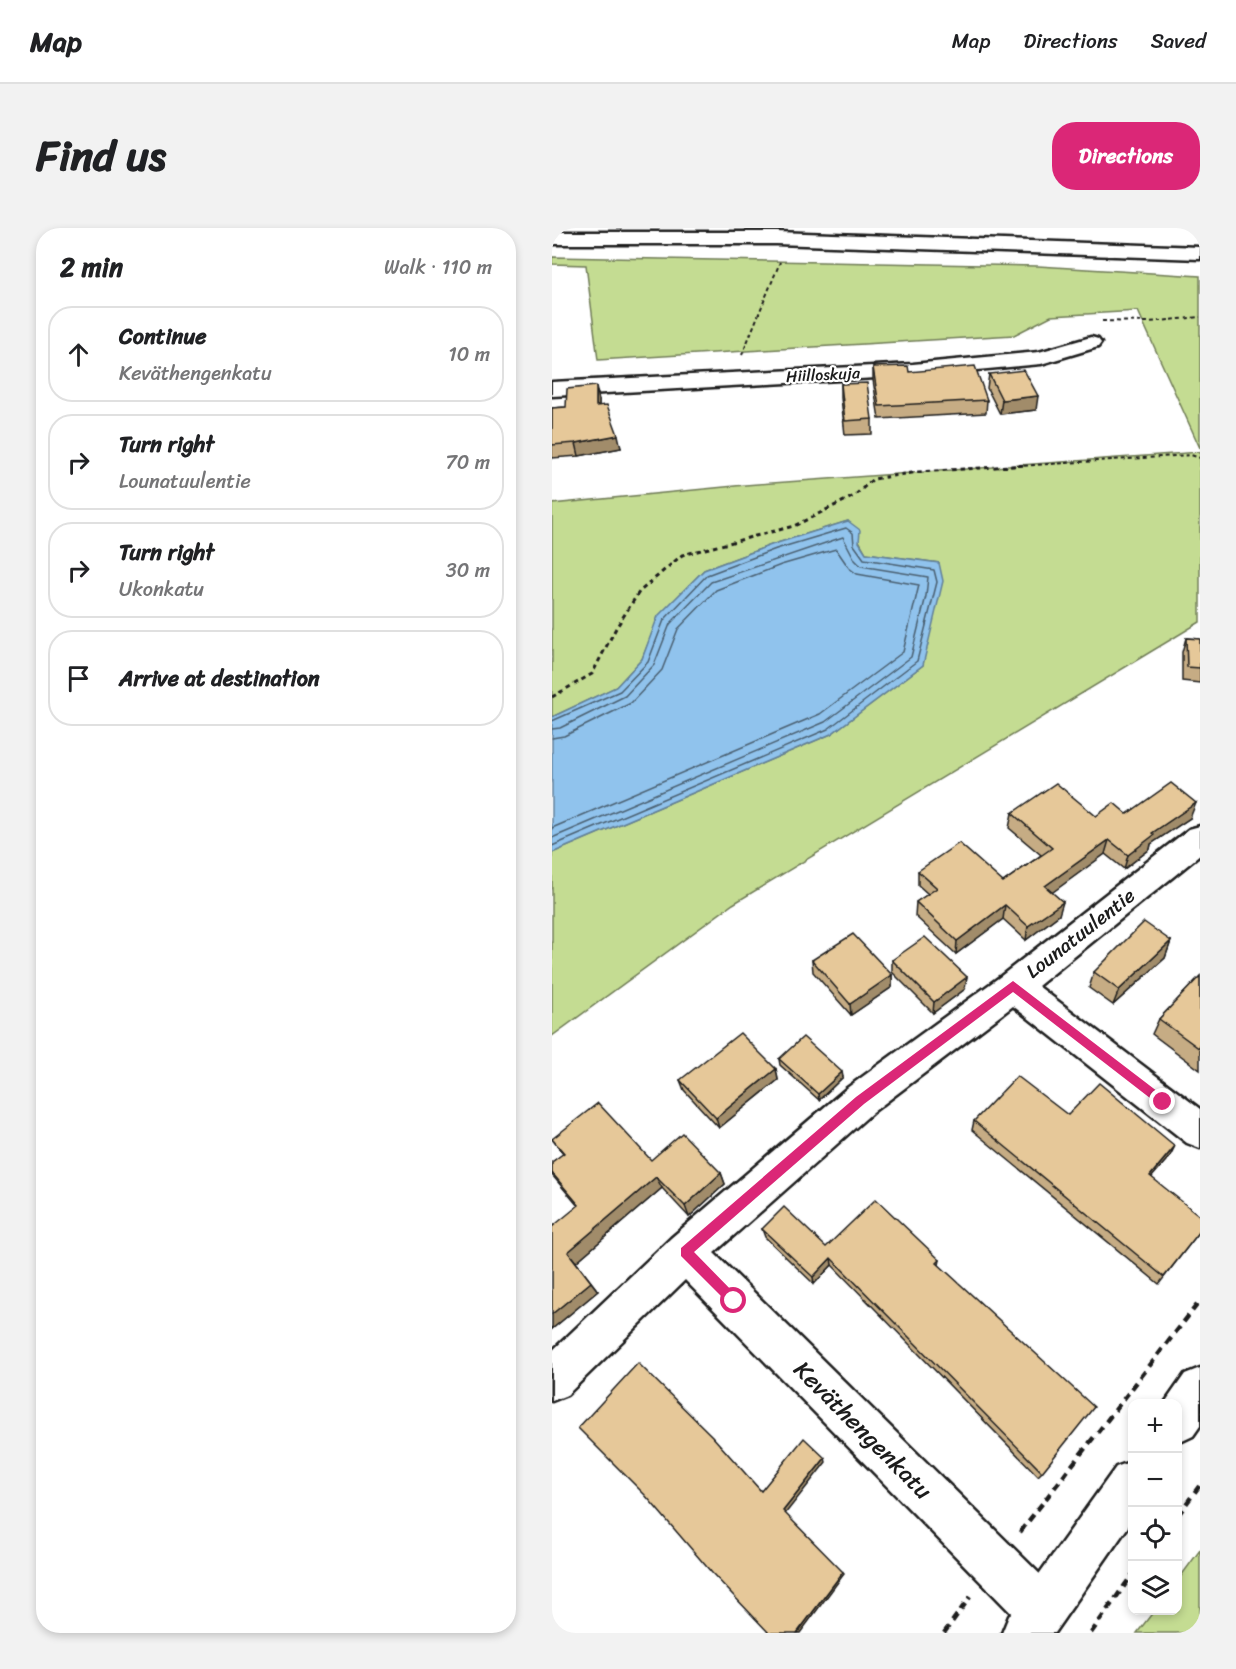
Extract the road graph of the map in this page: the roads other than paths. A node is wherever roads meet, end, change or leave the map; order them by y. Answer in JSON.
{"nodes":[{"id":1,"x":552,"y":238,"type":"edge"},
{"id":2,"x":1200,"y":253,"type":"edge"},
{"id":3,"x":1091,"y":343,"type":"dead end"},
{"id":4,"x":552,"y":388,"type":"edge"},
{"id":5,"x":1200,"y":837,"type":"edge"},
{"id":6,"x":1013,"y":986,"type":"junction"},
{"id":7,"x":1200,"y":1131,"type":"edge"},
{"id":8,"x":685,"y":1252,"type":"junction"},
{"id":9,"x":552,"y":1380,"type":"edge"},
{"id":10,"x":1200,"y":1389,"type":"edge"},
{"id":11,"x":1182,"y":1415,"type":"edge"},
{"id":12,"x":1128,"y":1489,"type":"edge"},
{"id":13,"x":1034,"y":1621,"type":"edge"}],
"edges":[{"from":1,"to":2,"type":"street"},
{"from":3,"to":4,"type":"street","name":"Hiilloskuja"},
{"from":5,"to":6,"type":"street","name":"Lounatuulentie"},
{"from":6,"to":7,"type":"street"},
{"from":6,"to":8,"type":"street","name":"Lounatuulentie"},
{"from":8,"to":9,"type":"street","name":"Lounatuulentie"},
{"from":8,"to":13,"type":"street","name":"Keväthengenkatu"},
{"from":10,"to":11,"type":"street"},
{"from":12,"to":13,"type":"street"}]}
